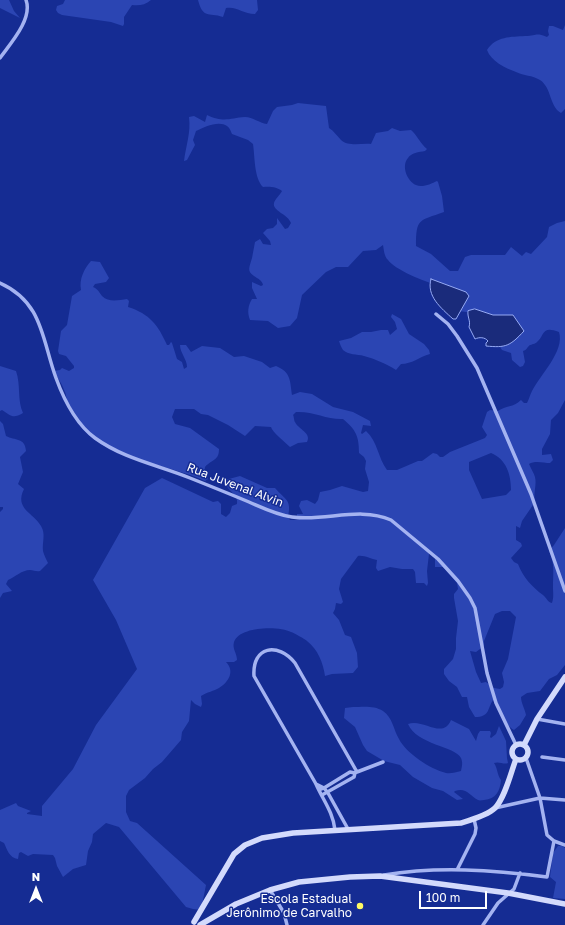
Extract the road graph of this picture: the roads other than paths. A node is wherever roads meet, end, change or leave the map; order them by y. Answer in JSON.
{"nodes":[{"id":1,"x":26,"y":0,"type":"edge"},
{"id":2,"x":0,"y":58,"type":"edge"},
{"id":3,"x":0,"y":283,"type":"edge"},
{"id":4,"x":436,"y":314,"type":"dead end"},
{"id":5,"x":565,"y":591,"type":"edge"},
{"id":6,"x":565,"y":677,"type":"edge"},
{"id":7,"x":537,"y":719,"type":"junction"},
{"id":8,"x":565,"y":724,"type":"edge"},
{"id":9,"x":516,"y":745,"type":"junction"},
{"id":10,"x":524,"y":745,"type":"junction"},
{"id":11,"x":542,"y":757,"type":"dead end"},
{"id":12,"x":526,"y":758,"type":"junction"},
{"id":13,"x":516,"y":759,"type":"junction"},
{"id":14,"x":565,"y":760,"type":"edge"},
{"id":15,"x":383,"y":762,"type":"dead end"},
{"id":16,"x":356,"y":772,"type":"junction"},
{"id":17,"x":316,"y":784,"type":"junction"},
{"id":18,"x":324,"y":788,"type":"junction"},
{"id":19,"x":319,"y":790,"type":"junction"},
{"id":20,"x":328,"y":793,"type":"junction"},
{"id":21,"x":322,"y":796,"type":"junction"},
{"id":22,"x":540,"y":798,"type":"junction"},
{"id":23,"x":565,"y":800,"type":"edge"},
{"id":24,"x":495,"y":808,"type":"junction"},
{"id":25,"x":474,"y":819,"type":"junction"},
{"id":26,"x":335,"y":830,"type":"junction"},
{"id":27,"x":348,"y":830,"type":"junction"},
{"id":28,"x":554,"y":842,"type":"junction"},
{"id":29,"x":565,"y":845,"type":"edge"},
{"id":30,"x":457,"y":870,"type":"junction"},
{"id":31,"x":520,"y":873,"type":"junction"},
{"id":32,"x":380,"y":876,"type":"junction"},
{"id":33,"x":270,"y":890,"type":"junction"},
{"id":34,"x":508,"y":893,"type":"junction"},
{"id":35,"x":565,"y":904,"type":"edge"},
{"id":36,"x":195,"y":924,"type":"edge"},
{"id":37,"x":287,"y":925,"type":"edge"},
{"id":38,"x":483,"y":925,"type":"edge"}],
"edges":[{"from":1,"to":2,"type":"street"},
{"from":3,"to":9,"type":"street","name":"Rua Juvenal Alvin"},
{"from":4,"to":5,"type":"street"},
{"from":6,"to":7,"type":"main road"},
{"from":7,"to":8,"type":"street"},
{"from":7,"to":10,"type":"main road"},
{"from":9,"to":10,"type":"main road"},
{"from":9,"to":13,"type":"main road"},
{"from":10,"to":12,"type":"main road"},
{"from":11,"to":14,"type":"street"},
{"from":12,"to":13,"type":"main road"},
{"from":12,"to":22,"type":"street"},
{"from":13,"to":24,"type":"main road"},
{"from":15,"to":16,"type":"street"},
{"from":16,"to":17,"type":"street"},
{"from":16,"to":18,"type":"street"},
{"from":16,"to":20,"type":"street"},
{"from":17,"to":18,"type":"street"},
{"from":17,"to":19,"type":"street"},
{"from":18,"to":19,"type":"street"},
{"from":18,"to":20,"type":"street"},
{"from":19,"to":21,"type":"street"},
{"from":20,"to":21,"type":"street"},
{"from":20,"to":27,"type":"street"},
{"from":21,"to":26,"type":"street"},
{"from":22,"to":23,"type":"street"},
{"from":22,"to":24,"type":"street"},
{"from":22,"to":28,"type":"street"},
{"from":24,"to":25,"type":"main road"},
{"from":25,"to":27,"type":"main road"},
{"from":25,"to":30,"type":"street"},
{"from":26,"to":27,"type":"main road"},
{"from":26,"to":36,"type":"main road"},
{"from":28,"to":29,"type":"street"},
{"from":28,"to":31,"type":"street"},
{"from":30,"to":31,"type":"street"},
{"from":30,"to":32,"type":"street"},
{"from":31,"to":34,"type":"street"},
{"from":32,"to":33,"type":"main road"},
{"from":32,"to":34,"type":"main road"},
{"from":33,"to":36,"type":"main road"},
{"from":33,"to":37,"type":"street"},
{"from":34,"to":35,"type":"main road"},
{"from":34,"to":38,"type":"street"}]}
